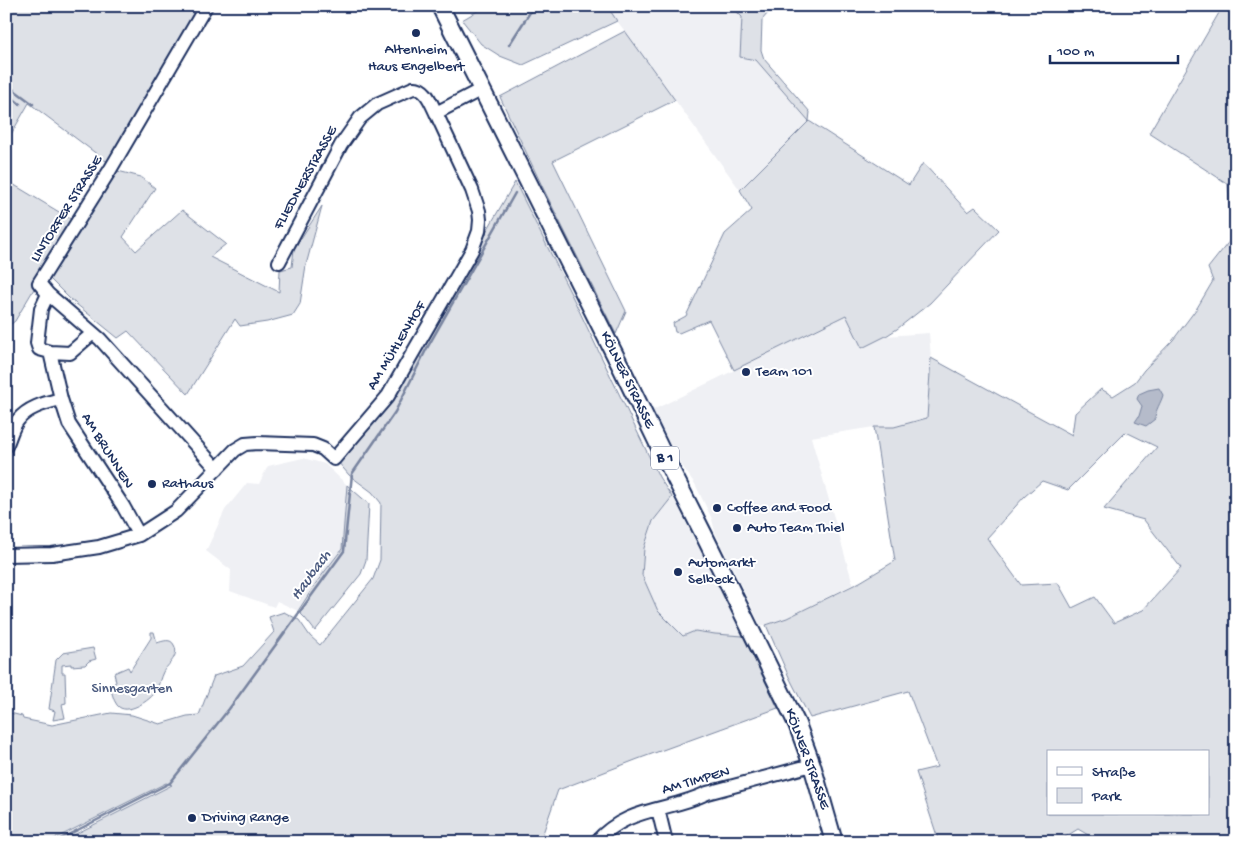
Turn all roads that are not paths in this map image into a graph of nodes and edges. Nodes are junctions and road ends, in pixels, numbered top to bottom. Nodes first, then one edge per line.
1 (206, 6) edge
2 (440, 6) edge
3 (482, 90) junction
4 (436, 113) junction
5 (278, 262) dead end
6 (48, 294) junction
7 (93, 333) junction
8 (50, 352) junction
9 (61, 399) junction
10 (6, 446) edge
11 (217, 469) junction
12 (139, 535) junction
13 (6, 555) edge
14 (812, 765) junction
15 (658, 809) junction
16 (6, 838) edge
17 (8, 842) edge
18 (596, 842) edge
19 (666, 842) edge
20 (834, 842) edge

1 - 6 street, LINTORFER STRASSE
2 - 3 main road, KÖLNER STRASSE / B 1
3 - 4 street
3 - 14 main road, KÖLNER STRASSE / B 1
4 - 5 street, FLIEDNERSTRASSE
4 - 11 street, AM MÜHLENHOF
6 - 7 street
6 - 8 street, AM BRUNNEN
7 - 8 street
7 - 11 street
8 - 9 street, AM BRUNNEN
9 - 10 street
9 - 12 street, AM BRUNNEN
11 - 12 street, AM MÜHLENHOF
12 - 13 street, AM MÜHLENHOF
14 - 15 street, AM TIMPEN
14 - 20 main road, KÖLNER STRASSE / B 1
15 - 18 street, AM TIMPEN
15 - 19 street
16 - 17 street

